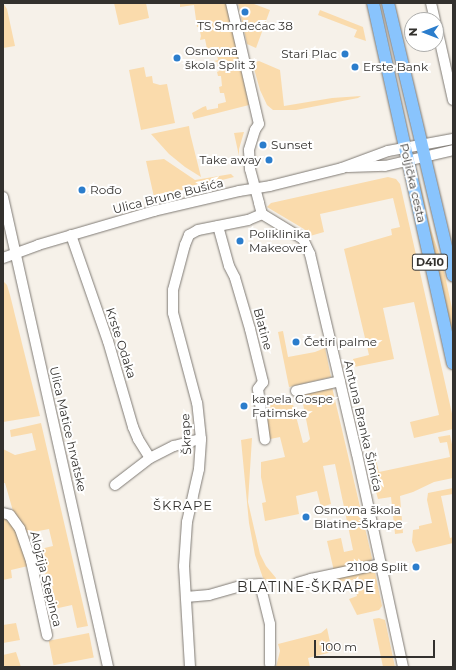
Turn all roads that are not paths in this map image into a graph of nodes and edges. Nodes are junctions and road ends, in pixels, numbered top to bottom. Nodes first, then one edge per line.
1 (231, 3) edge
2 (373, 3) edge
3 (388, 3) edge
4 (442, 52) edge
5 (453, 100) edge
6 (453, 139) edge
7 (422, 144) junction
8 (404, 147) junction
9 (453, 150) edge
10 (426, 157) junction
11 (408, 161) junction
12 (342, 168) junction
13 (255, 189) junction
14 (3, 197) edge
15 (262, 214) junction
16 (218, 226) junction
17 (71, 234) junction
18 (14, 253) junction
19 (3, 258) edge
20 (453, 275) edge
21 (453, 363) edge
22 (339, 378) junction
23 (296, 391) dead end
24 (201, 439) junction
25 (265, 440) dead end
26 (150, 458) junction
27 (115, 485) dead end
28 (3, 513) edge
29 (381, 564) junction
30 (297, 583) dead end
31 (186, 597) junction
32 (47, 635) dead end
33 (270, 664) dead end
34 (108, 667) edge
35 (190, 667) edge
36 (404, 667) edge

1 - 13 street
2 - 8 main road, Poljička cesta / D410
3 - 7 main road, Poljička cesta / D410
4 - 5 street
6 - 7 street, Ulica Brune Bušića
7 - 8 street, Ulica Brune Bušića
7 - 10 main road, Poljička cesta / D410
8 - 11 main road, Poljička cesta / D410
8 - 12 street, Ulica Brune Bušića
9 - 10 street, Ulica Brune Bušića
10 - 11 street, Ulica Brune Bušića
10 - 20 main road, Poljička cesta / D410
11 - 12 street, Ulica Brune Bušića
11 - 21 main road, Poljička cesta / D410
12 - 13 street, Ulica Brune Bušića
13 - 15 street
13 - 17 street, Ulica Brune Bušića
14 - 18 street, Ulica Matice hrvatske
15 - 16 street
15 - 22 street, Antuna Branka Šimića
16 - 24 street, Škrape
16 - 25 street, Blatine
17 - 18 street, Ulica Brune Bušića
17 - 26 street, Krste Odaka
18 - 19 street, Ulica Brune Bušića
18 - 34 street, Ulica Matice hrvatske
22 - 23 street
22 - 29 street, Antuna Branka Šimića
24 - 26 street
24 - 31 street, Škrape
26 - 27 street
28 - 32 street, Alojzija Stepinca
29 - 30 street
29 - 36 street, Antuna Branka Šimića
31 - 33 street
31 - 35 street, Škrape

